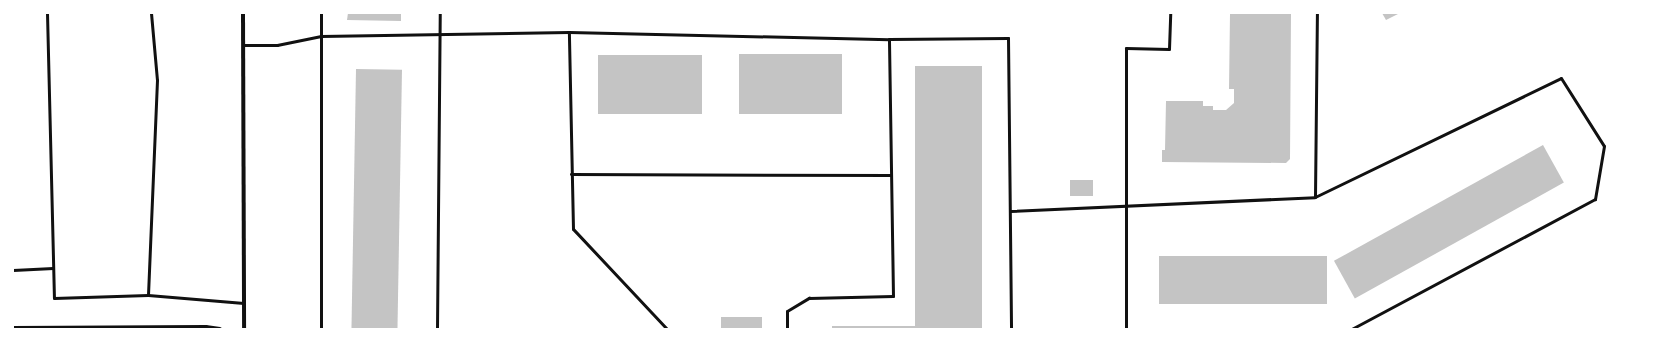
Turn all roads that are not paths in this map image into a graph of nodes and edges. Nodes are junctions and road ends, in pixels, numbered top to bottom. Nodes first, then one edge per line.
1 (47, 13) edge
2 (151, 13) edge
3 (243, 13) edge
4 (321, 13) edge
5 (440, 13) edge
6 (1170, 13) edge
7 (1317, 13) edge
8 (569, 32) junction
9 (440, 33) junction
10 (321, 36) junction
11 (890, 39) junction
12 (244, 45) junction
13 (571, 174) junction
14 (891, 175) junction
15 (1315, 197) junction
16 (1125, 205) junction
17 (1010, 212) junction
18 (53, 268) junction
19 (13, 270) edge
20 (148, 294) junction
21 (244, 303) junction
22 (13, 328) edge
23 (220, 329) edge
24 (244, 329) edge
25 (321, 329) edge
26 (440, 329) edge
27 (667, 329) edge
28 (787, 329) edge
29 (1011, 329) edge
30 (1126, 329) edge
31 (1352, 329) edge

1 - 18 lane
2 - 20 lane
3 - 12 street
4 - 10 lane
5 - 9 lane
6 - 16 lane
7 - 15 lane
8 - 9 lane
8 - 11 lane
8 - 13 lane
9 - 10 lane
9 - 26 lane
10 - 12 lane
10 - 25 lane
11 - 14 lane
11 - 17 lane
12 - 21 street
13 - 14 lane
13 - 27 lane
14 - 28 lane
15 - 16 lane
15 - 31 lane
16 - 17 lane
16 - 30 lane
17 - 29 lane
18 - 19 lane
18 - 20 lane
20 - 21 lane
21 - 24 street
22 - 23 street

